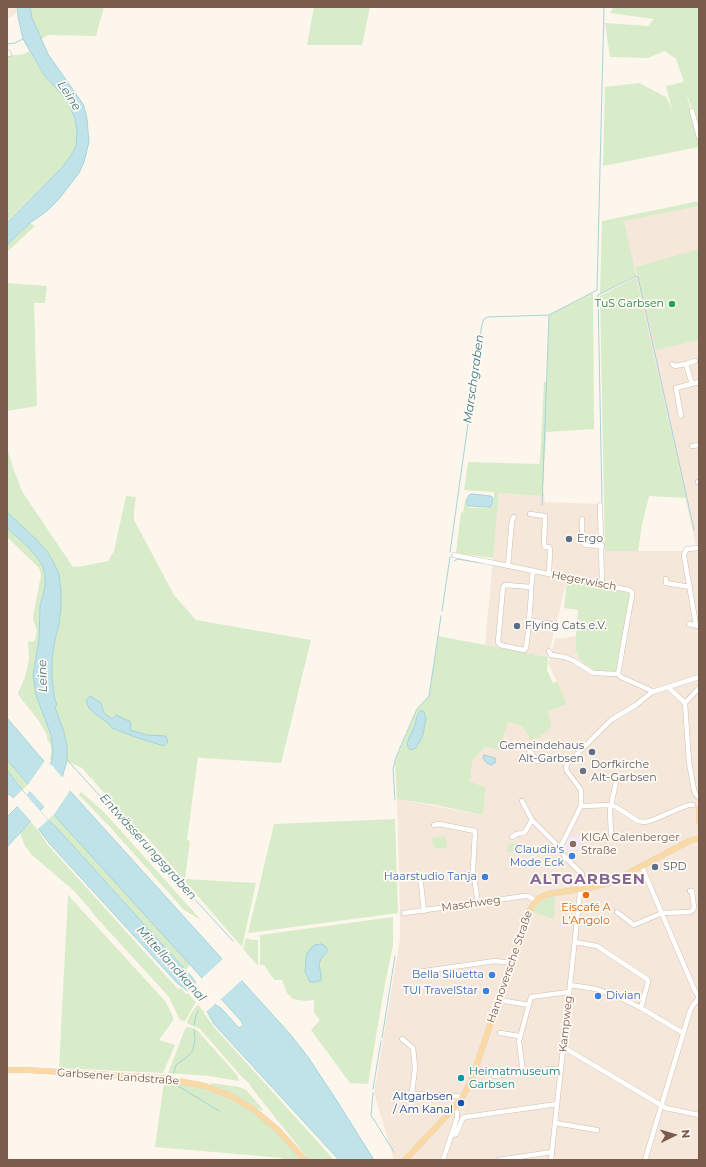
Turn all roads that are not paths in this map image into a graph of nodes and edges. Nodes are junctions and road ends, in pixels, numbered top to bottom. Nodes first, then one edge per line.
1 (692, 111) dead end
2 (697, 122) edge
3 (699, 137) edge
4 (696, 361) dead end
5 (672, 364) dead end
6 (686, 364) junction
7 (699, 382) edge
8 (692, 384) junction
9 (681, 416) dead end
10 (699, 445) edge
11 (692, 446) dead end
12 (600, 505) dead end
13 (530, 514) dead end
14 (514, 517) dead end
15 (582, 518) dead end
16 (602, 546) junction
17 (699, 548) edge
18 (454, 555) dead end
19 (508, 566) junction
20 (533, 571) junction
21 (549, 574) junction
22 (666, 579) dead end
23 (602, 584) junction
24 (531, 587) junction
25 (690, 587) junction
26 (529, 620) junction
27 (688, 624) dead end
28 (556, 625) dead end
29 (698, 625) edge
30 (549, 651) dead end
31 (618, 674) junction
32 (699, 677) edge
33 (668, 687) junction
34 (699, 688) edge
35 (652, 692) junction
36 (685, 703) junction
37 (530, 750) dead end
38 (568, 763) junction
39 (616, 782) dead end
40 (699, 797) edge
41 (522, 801) dead end
42 (611, 805) junction
43 (694, 805) dead end
44 (581, 806) junction
45 (699, 810) edge
46 (532, 820) junction
47 (699, 822) edge
48 (434, 825) dead end
49 (611, 834) dead end
50 (512, 837) dead end
51 (699, 838) edge
52 (560, 848) junction
53 (642, 867) junction
54 (420, 876) dead end
55 (581, 889) junction
56 (690, 891) dead end
57 (536, 901) junction
58 (478, 903) junction
59 (424, 911) junction
60 (617, 912) dead end
61 (662, 913) junction
62 (404, 914) dead end
63 (575, 942) junction
64 (511, 963) junction
65 (418, 972) dead end
66 (570, 985) junction
67 (569, 992) junction
68 (699, 998) edge
69 (505, 1001) dead end
70 (529, 1005) junction
71 (641, 1008) junction
72 (500, 1033) dead end
73 (683, 1034) junction
74 (519, 1036) junction
75 (402, 1040) dead end
76 (563, 1047) junction
77 (561, 1069) junction
78 (7, 1070) edge
79 (523, 1073) junction
80 (494, 1076) dead end
81 (399, 1093) dead end
82 (412, 1094) junction
83 (462, 1098) junction
84 (557, 1104) junction
85 (661, 1105) junction
86 (454, 1107) junction
87 (699, 1115) edge
88 (555, 1123) junction
89 (597, 1130) dead end
90 (451, 1136) junction
91 (552, 1152) junction
92 (305, 1160) edge
93 (405, 1160) edge
94 (443, 1160) edge
95 (499, 1160) edge
96 (551, 1160) edge
97 (645, 1160) edge

1 - 2 street
2 - 3 street
4 - 6 street
5 - 6 street
6 - 8 street
7 - 8 street
8 - 9 street
10 - 11 street
12 - 16 street
13 - 21 street
14 - 19 street
15 - 16 street
16 - 23 street
17 - 25 street
18 - 19 street, Hegerwisch
19 - 20 street, Hegerwisch
20 - 21 street, Hegerwisch
20 - 24 street
21 - 23 street, Hegerwisch
22 - 25 street
23 - 31 street, Hegerwisch
24 - 26 street
24 - 26 street
25 - 29 street
26 - 28 street
27 - 29 street
30 - 31 street
31 - 35 street
32 - 33 street
33 - 35 street
33 - 36 street
34 - 36 street
35 - 38 street
36 - 40 street
37 - 38 street
38 - 44 street
39 - 42 street
41 - 46 street, Kampweg
42 - 43 street
42 - 44 street
42 - 49 street
44 - 52 street
45 - 47 main road
46 - 50 street
46 - 52 street, Kampweg
48 - 58 street
51 - 53 main road, Hannoversche Straße
52 - 55 street, Kampweg
53 - 55 main road, Hannoversche Straße
53 - 61 street
54 - 59 street
55 - 57 main road, Hannoversche Straße
55 - 63 street, Kampweg
56 - 61 street
57 - 58 street, Maschweg
57 - 64 main road, Hannoversche Straße
58 - 59 street, Maschweg
59 - 62 street, Maschweg
60 - 61 street
61 - 68 street
63 - 66 street, Kampweg
63 - 71 street
64 - 65 street
64 - 83 main road, Hannoversche Straße
66 - 67 street, Kampweg
66 - 71 street
67 - 70 street
67 - 76 street, Kampweg
68 - 73 street
69 - 70 street
70 - 74 street
71 - 73 street
72 - 74 street
73 - 85 street
74 - 79 street
75 - 82 street
76 - 77 street, Kampweg
76 - 85 street
77 - 79 street
77 - 84 street, Kampweg
78 - 92 main road, Garbsener Landstraße
79 - 80 street
81 - 82 street
82 - 83 street
83 - 86 main road, Hannoversche Straße
84 - 88 street, Kampweg
84 - 90 street
85 - 87 street
85 - 97 street
86 - 90 street
86 - 93 main road, Hannoversche Straße
88 - 89 street
88 - 91 street, Kampweg
90 - 94 street
91 - 95 street
91 - 96 street, Kampweg

